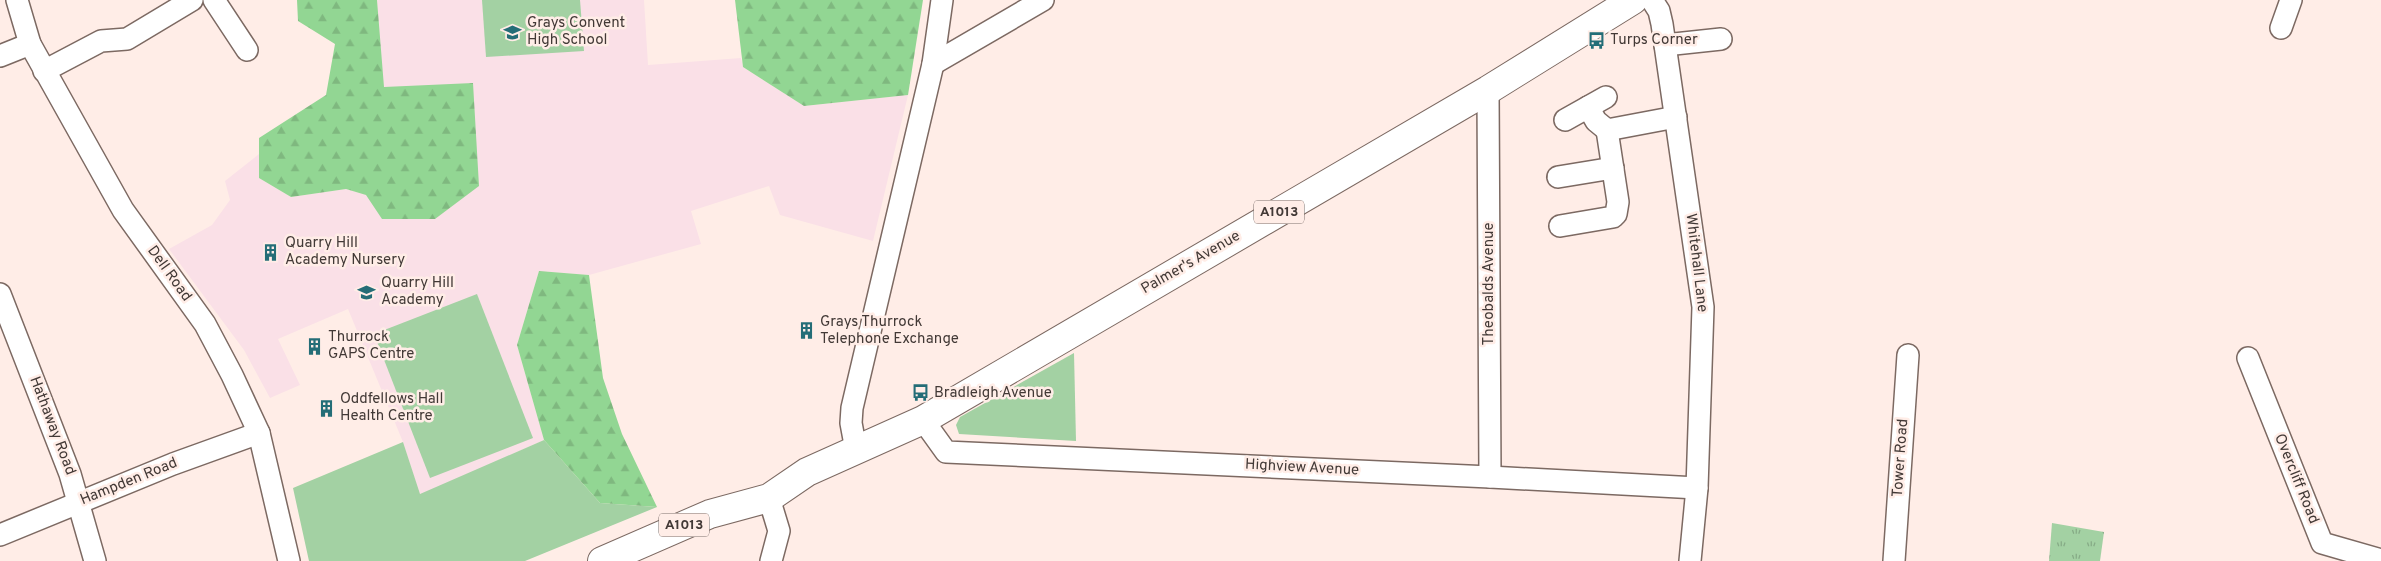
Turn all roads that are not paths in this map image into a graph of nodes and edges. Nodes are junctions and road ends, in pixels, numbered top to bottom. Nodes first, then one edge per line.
1 (17, 0) edge
2 (192, 0) edge
3 (214, 0) edge
4 (942, 0) edge
5 (1043, 0) edge
6 (1633, 0) edge
7 (1652, 0) edge
8 (2291, 0) edge
9 (2281, 28) dead end
10 (1722, 39) dead end
11 (30, 44) junction
12 (1665, 45) junction
13 (247, 50) dead end
14 (0, 56) edge
15 (933, 64) junction
16 (44, 71) junction
17 (1488, 90) junction
18 (1676, 117) junction
19 (1565, 120) dead end
20 (1608, 130) junction
21 (1613, 168) junction
22 (1558, 177) dead end
23 (1560, 226) dead end
24 (0, 294) edge
25 (1908, 355) dead end
26 (2248, 358) dead end
27 (922, 420) junction
28 (259, 433) junction
29 (856, 450) junction
30 (1490, 477) junction
31 (1697, 488) junction
32 (769, 498) junction
33 (79, 501) junction
34 (0, 535) edge
35 (2381, 560) edge
36 (95, 561) edge
37 (289, 561) edge
38 (602, 561) edge
39 (772, 561) edge
40 (1690, 561) edge
41 (1894, 561) edge

1 - 11 street, Dell Road
2 - 16 street
3 - 13 street
4 - 15 street
5 - 15 street
6 - 17 main road, Palmer's Avenue / A1013
7 - 12 street, Whitehall Lane
8 - 9 street
10 - 12 street
11 - 14 street
11 - 16 street, Dell Road
12 - 18 street, Whitehall Lane
15 - 29 street
16 - 28 street, Dell Road
17 - 27 main road, Palmer's Avenue / A1013
17 - 30 street, Theobalds Avenue
18 - 20 street
18 - 31 street, Whitehall Lane
19 - 20 street
20 - 21 street
21 - 22 street
21 - 23 street
24 - 33 street, Hathaway Road
25 - 41 street, Tower Road
26 - 35 street, Overcliff Road
27 - 29 main road, Palmer's Avenue / A1013
27 - 30 street, Highview Avenue
28 - 33 street, Hampden Road
28 - 37 street, Dell Road
29 - 32 main road, Palmer's Avenue / A1013
30 - 31 street, Highview Avenue
31 - 40 street, Whitehall Lane
32 - 38 main road, A1013
32 - 39 street
33 - 34 street, Hampden Road
33 - 36 street, Hathaway Road

